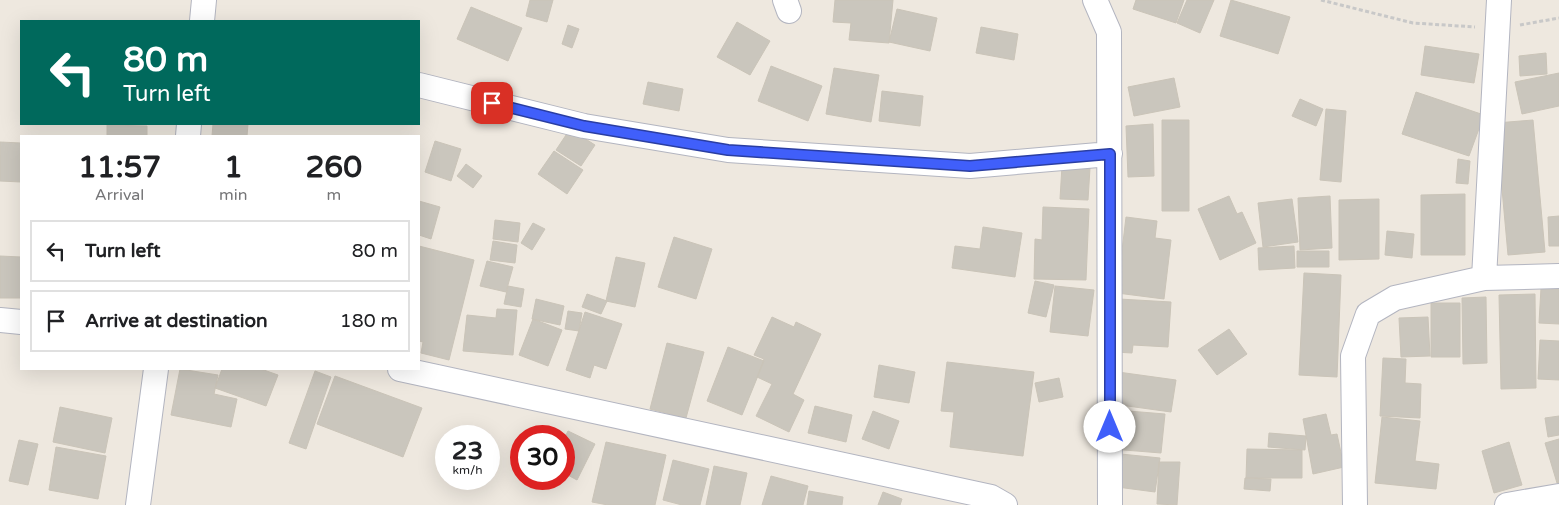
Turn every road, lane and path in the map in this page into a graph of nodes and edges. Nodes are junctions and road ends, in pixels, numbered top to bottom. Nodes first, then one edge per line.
1 (204, 0) edge
2 (1095, 0) edge
3 (1321, 0) edge
4 (1499, 0) edge
5 (1559, 18) edge
6 (202, 20) edge
7 (1497, 29) junction
8 (420, 85) edge
9 (1110, 154) junction
10 (1559, 276) edge
11 (1484, 278) junction
12 (0, 320) edge
13 (20, 322) edge
14 (156, 370) edge
15 (405, 370) edge
16 (1559, 496) edge
17 (138, 505) edge
18 (1005, 505) edge
19 (1110, 505) edge
20 (1355, 505) edge
21 (1507, 505) edge

1 - 6 street
2 - 9 street
3 - 7 path
4 - 7 street
5 - 7 path
7 - 11 street
8 - 9 street
9 - 19 street
10 - 11 street
11 - 20 street
12 - 13 street
14 - 17 street
15 - 18 street
16 - 21 street

